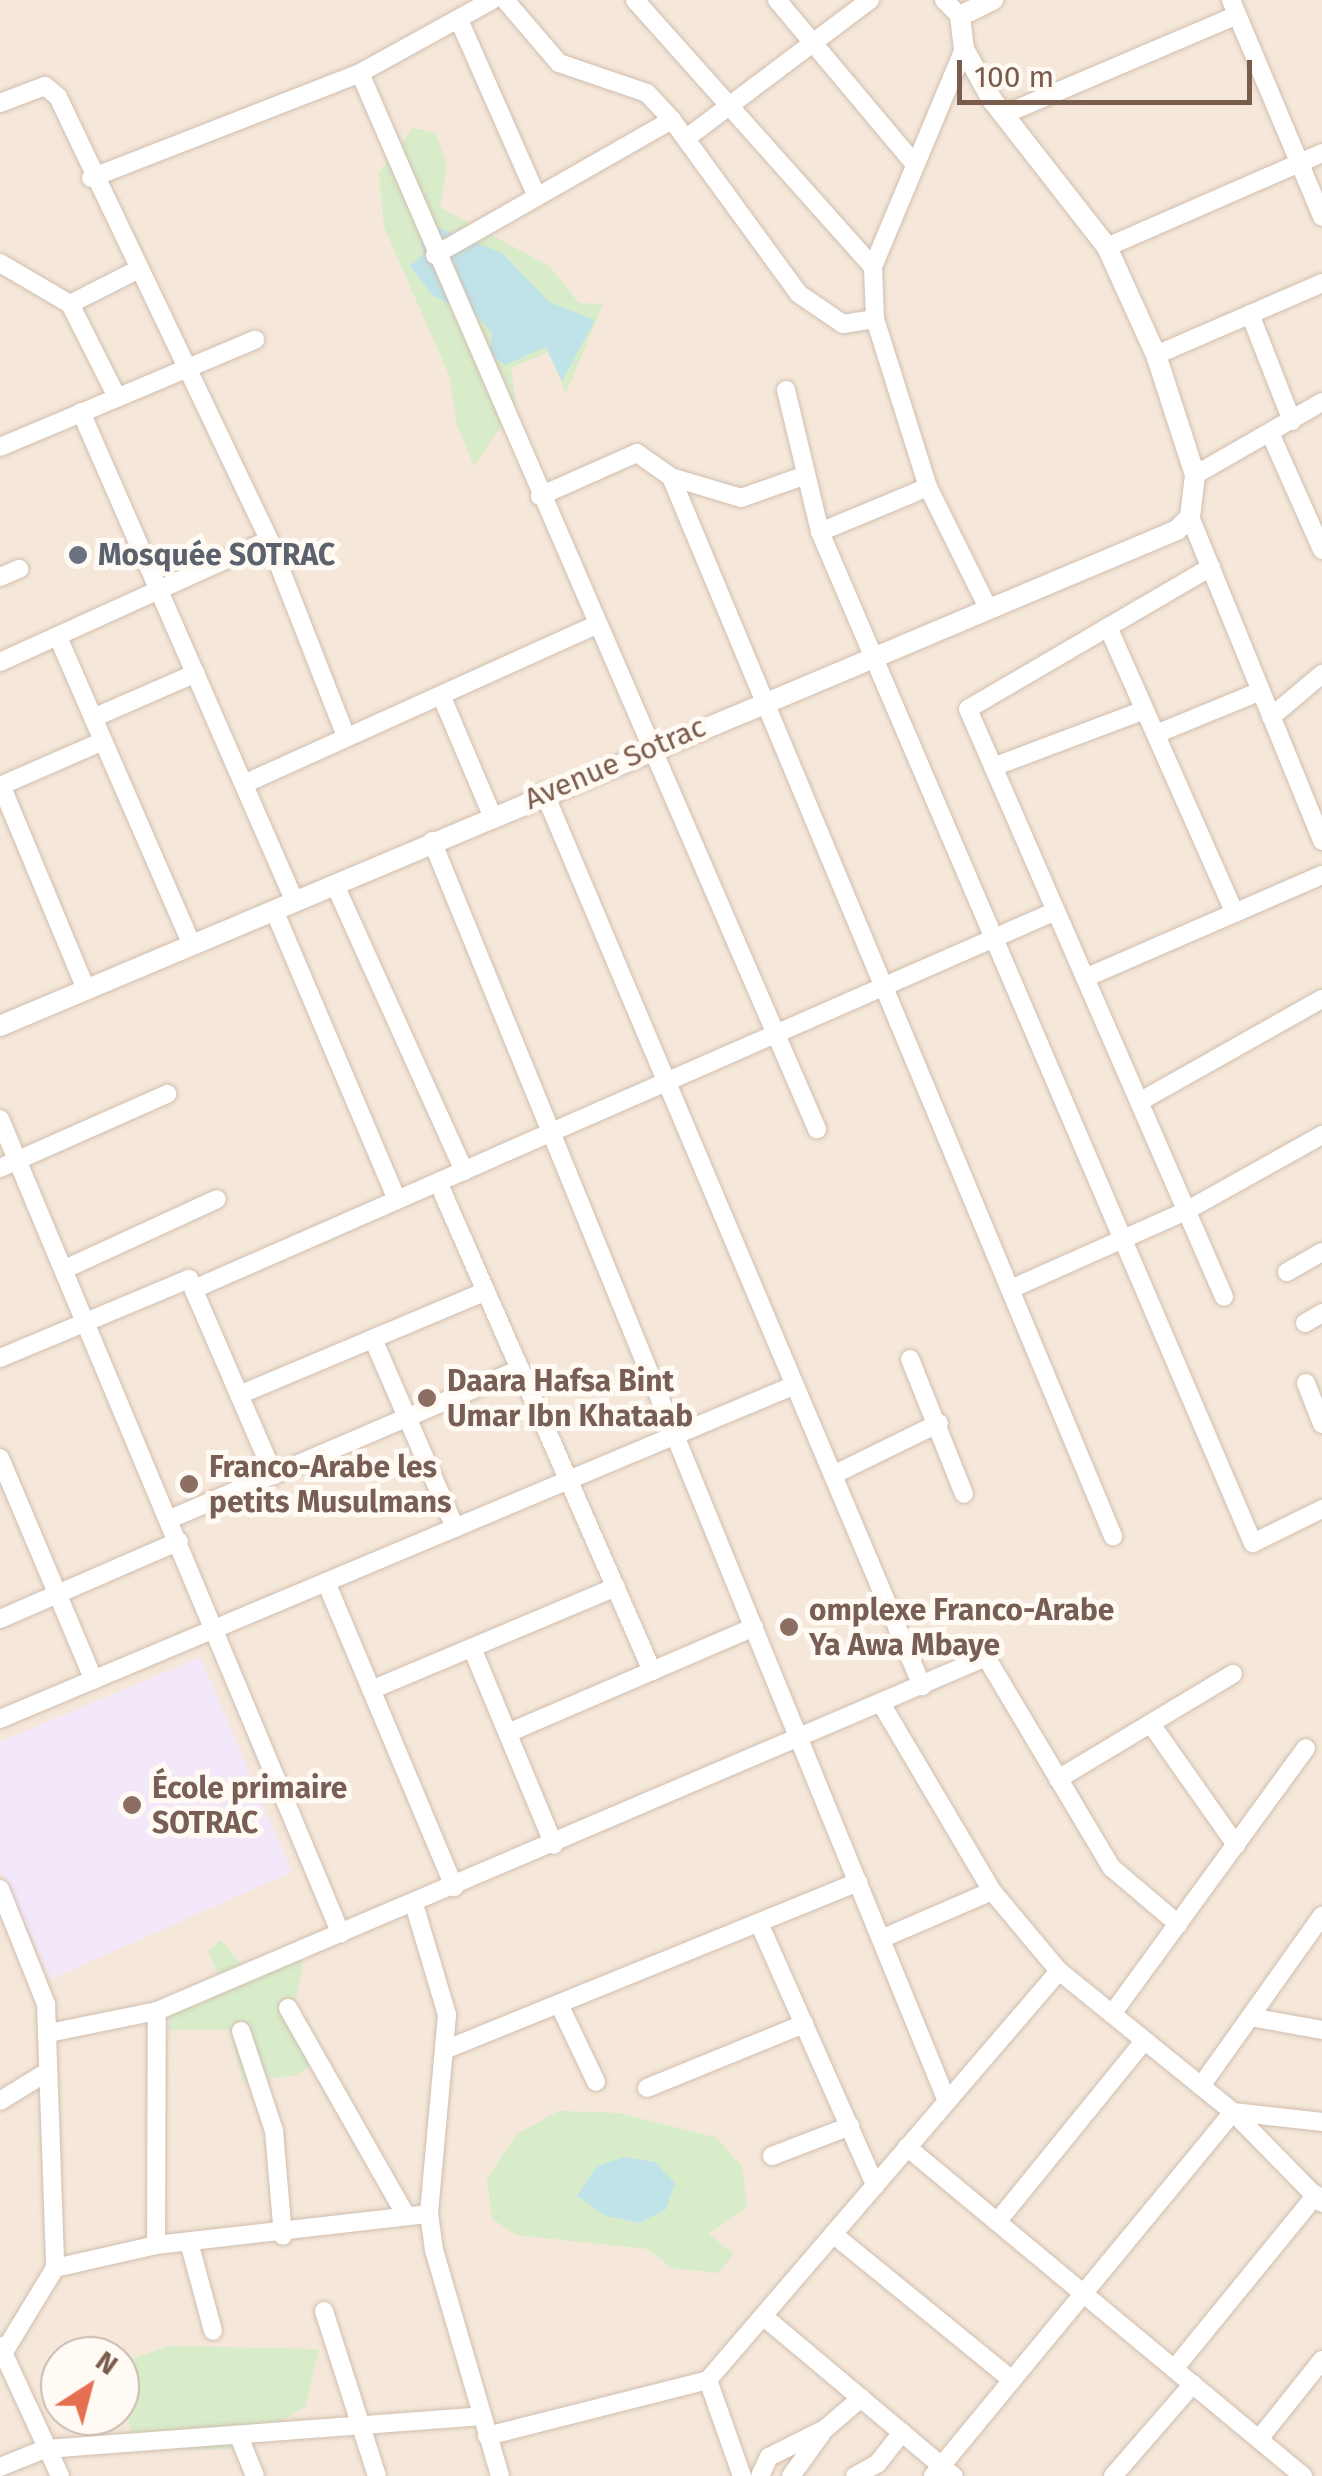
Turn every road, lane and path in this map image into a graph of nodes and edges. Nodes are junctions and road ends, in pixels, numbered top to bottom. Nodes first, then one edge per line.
1 (492, 0) edge
2 (505, 0) edge
3 (635, 0) edge
4 (777, 0) edge
5 (870, 0) edge
6 (944, 0) edge
7 (993, 0) edge
8 (1234, 8) edge
9 (960, 16) junction
10 (459, 20) junction
11 (811, 39) junction
12 (964, 49) junction
13 (360, 73) junction
14 (0, 103) edge
15 (729, 106) junction
16 (1003, 115) junction
17 (672, 120) junction
18 (688, 137) junction
19 (1322, 153) edge
20 (913, 162) junction
21 (1299, 163) junction
22 (91, 178) junction
23 (538, 197) junction
24 (1322, 217) edge
25 (1107, 248) junction
26 (435, 254) junction
27 (0, 264) edge
28 (873, 267) junction
29 (135, 270) junction
30 (1322, 283) edge
31 (70, 304) junction
32 (1250, 314) junction
33 (874, 319) junction
34 (255, 340) dead end
35 (1156, 355) junction
36 (184, 368) junction
37 (786, 390) dead end
38 (116, 397) junction
39 (1322, 402) edge
40 (81, 412) junction
41 (1292, 422) junction
42 (1270, 433) junction
43 (0, 447) edge
44 (806, 476) junction
45 (1194, 476) junction
46 (671, 478) junction
47 (928, 487) junction
48 (540, 496) junction
49 (1190, 517) junction
50 (820, 532) junction
51 (268, 540) junction
52 (1322, 550) edge
53 (1210, 567) junction
54 (19, 569) dead end
55 (0, 577) edge
56 (161, 593) junction
57 (988, 608) junction
58 (596, 625) junction
59 (1108, 627) junction
60 (58, 637) junction
61 (872, 654) junction
62 (0, 662) edge
63 (196, 673) junction
64 (1322, 674) edge
65 (1261, 692) junction
66 (441, 696) junction
67 (759, 702) junction
68 (1145, 710) junction
69 (1272, 717) junction
70 (92, 718) junction
71 (1156, 734) junction
72 (346, 736) junction
73 (102, 741) junction
74 (650, 748) junction
75 (993, 766) junction
76 (246, 784) junction
77 (1, 786) edge
78 (544, 792) junction
79 (492, 815) junction
80 (432, 841) junction
81 (1322, 841) edge
82 (1322, 875) edge
83 (335, 885) junction
84 (296, 902) junction
85 (274, 910) junction
86 (1056, 911) junction
87 (1236, 913) junction
88 (992, 939) junction
89 (191, 942) junction
90 (1085, 978) junction
91 (882, 987) junction
92 (86, 989) junction
93 (1322, 999) edge
94 (0, 1026) edge
95 (774, 1035) junction
96 (666, 1082) junction
97 (167, 1094) dead end
98 (1139, 1102) junction
99 (0, 1119) edge
100 (817, 1128) dead end
101 (552, 1132) junction
102 (1322, 1135) edge
103 (9, 1164) edge
104 (464, 1171) junction
105 (438, 1182) junction
106 (217, 1199) dead end
107 (397, 1200) junction
108 (1186, 1211) junction
109 (1118, 1242) junction
110 (1322, 1252) edge
111 (65, 1269) junction
112 (1287, 1272) dead end
113 (1013, 1288) junction
114 (194, 1289) junction
115 (486, 1291) junction
116 (1224, 1297) dead end
117 (1322, 1313) edge
118 (87, 1322) junction
119 (1304, 1323) dead end
120 (373, 1339) junction
121 (0, 1358) edge
122 (910, 1359) dead end
123 (520, 1369) junction
124 (1306, 1382) dead end
125 (795, 1385) junction
126 (240, 1395) junction
127 (407, 1418) junction
128 (939, 1423) junction
129 (1322, 1424) edge
130 (675, 1436) junction
131 (0, 1458) edge
132 (274, 1475) junction
133 (833, 1476) junction
134 (569, 1480) junction
135 (5, 1484) edge
136 (964, 1494) dead end
137 (1322, 1508) edge
138 (170, 1519) junction
139 (455, 1528) junction
140 (1113, 1536) dead end
141 (180, 1541) junction
142 (326, 1582) junction
143 (616, 1588) junction
144 (58, 1594) junction
145 (0, 1618) edge
146 (754, 1627) junction
147 (216, 1628) junction
148 (472, 1648) junction
149 (652, 1671) junction
150 (1233, 1674) dead end
151 (94, 1680) junction
152 (922, 1686) junction
153 (372, 1690) junction
154 (882, 1704) junction
155 (0, 1719) edge
156 (1151, 1724) junction
157 (508, 1733) junction
158 (801, 1742) junction
159 (1306, 1748) dead end
160 (1058, 1779) junction
161 (554, 1845) junction
162 (1236, 1845) junction
163 (858, 1882) junction
164 (454, 1887) junction
165 (0, 1889) edge
166 (992, 1891) junction
167 (414, 1904) junction
168 (1322, 1916) edge
169 (758, 1923) junction
170 (1178, 1924) junction
171 (342, 1934) junction
172 (881, 1939) junction
173 (1058, 1971) junction
174 (559, 2004) junction
175 (288, 2008) dead end
176 (158, 2011) junction
177 (1112, 2014) junction
178 (1250, 2017) junction
179 (804, 2024) junction
180 (1322, 2030) edge
181 (241, 2031) dead end
182 (49, 2034) junction
183 (1144, 2040) junction
184 (447, 2049) junction
185 (47, 2072) junction
186 (596, 2082) dead end
187 (1200, 2086) junction
188 (647, 2088) dead end
189 (0, 2101) edge
190 (947, 2101) junction
191 (1233, 2112) junction
192 (1322, 2122) edge
193 (850, 2126) junction
194 (907, 2148) junction
195 (772, 2156) dead end
196 (876, 2184) junction
197 (1319, 2199) edge
198 (429, 2214) junction
199 (406, 2216) junction
200 (997, 2222) junction
201 (834, 2234) junction
202 (283, 2236) junction
203 (189, 2242) junction
204 (156, 2245) junction
205 (55, 2268) junction
206 (1084, 2294) junction
207 (324, 2311) dead end
208 (764, 2316) junction
209 (213, 2331) dead end
210 (2, 2349) edge
211 (1322, 2360) edge
212 (1174, 2369) junction
213 (708, 2380) junction
214 (1012, 2380) junction
215 (1193, 2384) junction
216 (861, 2398) junction
217 (480, 2416) junction
218 (362, 2428) junction
219 (825, 2429) junction
220 (902, 2432) junction
221 (487, 2436) junction
222 (240, 2439) junction
223 (1258, 2439) junction
224 (45, 2450) junction
225 (0, 2467) edge
226 (943, 2472) edge
227 (1120, 2474) edge
228 (60, 2476) edge
229 (255, 2476) edge
230 (378, 2476) edge
231 (500, 2476) edge
232 (742, 2476) edge
233 (760, 2476) edge
234 (791, 2476) edge
235 (855, 2476) edge
236 (1304, 2476) edge

1 - 10 street
2 - 17 street
3 - 15 street
4 - 11 street
5 - 11 street
6 - 9 street
7 - 9 street
8 - 16 street
8 - 21 street
9 - 12 street
10 - 13 street
10 - 23 street
11 - 15 street
11 - 20 street
12 - 16 street
12 - 20 street
13 - 22 street
13 - 26 street
14 - 22 street
15 - 18 street
15 - 28 street
16 - 25 street
17 - 18 street
17 - 23 street
18 - 33 street
19 - 21 street
20 - 28 street
21 - 24 street
21 - 25 street
22 - 29 street
23 - 26 street
25 - 35 street
26 - 48 street
27 - 31 street
28 - 33 street
29 - 31 street
29 - 36 street
30 - 32 street
31 - 38 street
32 - 35 street
32 - 41 street
33 - 47 street
34 - 36 street
35 - 45 street
36 - 38 street
36 - 51 street
37 - 44 street
38 - 40 street
39 - 41 street
40 - 43 street
40 - 56 street
41 - 42 street
42 - 45 street
42 - 52 street
44 - 46 street
44 - 50 street
45 - 49 street
46 - 48 street
46 - 67 street
47 - 50 street
47 - 57 street
48 - 58 street
49 - 53 street
49 - 57 street, Avenue Sotrac
50 - 61 street
51 - 56 street
51 - 72 street
53 - 59 street
53 - 65 street
54 - 55 street
56 - 60 street
56 - 63 street
57 - 61 street, Avenue Sotrac
58 - 66 street
58 - 74 street
59 - 68 street
59 - 75 street
60 - 62 street
60 - 70 street
61 - 67 street, Avenue Sotrac
61 - 88 street
63 - 70 street
63 - 76 street
64 - 69 street
65 - 69 street
65 - 71 street
66 - 72 street
66 - 79 street
67 - 74 street, Avenue Sotrac
67 - 91 street
68 - 71 street
68 - 75 street
69 - 81 street
70 - 73 street
71 - 87 street
72 - 76 street
73 - 77 street
73 - 89 street
74 - 78 street, Avenue Sotrac
74 - 95 street
75 - 86 street
76 - 84 street
77 - 92 street
78 - 79 street, Avenue Sotrac
78 - 96 street
79 - 80 street, Avenue Sotrac
80 - 83 street, Avenue Sotrac
80 - 101 street
82 - 87 street
83 - 84 street, Avenue Sotrac
83 - 104 street
84 - 85 street, Avenue Sotrac
85 - 89 street, Avenue Sotrac
85 - 107 street
86 - 88 street
86 - 90 street
87 - 90 street
88 - 91 street
88 - 109 street
89 - 92 street, Avenue Sotrac
90 - 98 street
91 - 95 street
91 - 113 street
92 - 94 street, Avenue Sotrac
93 - 98 street
95 - 96 street
95 - 100 street
96 - 101 street
96 - 125 street
97 - 103 street
98 - 108 street
99 - 103 street
101 - 104 street
101 - 130 street
102 - 108 street
103 - 111 street
104 - 105 street
105 - 107 street
105 - 115 street
106 - 111 street
107 - 114 street
108 - 109 street
108 - 116 street
109 - 113 street
109 - 137 street
110 - 112 street
111 - 118 street
113 - 140 street
114 - 118 street
114 - 126 street
115 - 120 street
115 - 123 street
117 - 119 street
118 - 121 street
118 - 138 street
120 - 126 street
120 - 127 street
122 - 128 street
123 - 127 street
123 - 134 street
124 - 129 street
125 - 130 street
125 - 133 street
126 - 132 street
127 - 132 street
127 - 139 street
128 - 133 street
128 - 136 street
130 - 134 street
130 - 146 street
131 - 135 street
132 - 138 street
133 - 152 street
134 - 139 street
134 - 143 street
135 - 144 street
138 - 141 street
139 - 142 street
141 - 144 street
141 - 147 street
142 - 147 street
142 - 153 street
143 - 148 street
143 - 149 street
144 - 145 street
144 - 151 street
146 - 149 street
146 - 158 street
147 - 151 street
147 - 171 street
148 - 153 street
148 - 157 street
149 - 157 street
150 - 156 street
151 - 155 street
152 - 154 street
152 - 160 street
153 - 164 street
154 - 158 street
154 - 166 street
156 - 160 street
156 - 162 street
157 - 161 street
158 - 161 street
158 - 163 street
159 - 162 street
160 - 170 street
161 - 164 street
162 - 170 street
163 - 169 street
163 - 172 street
164 - 167 street
165 - 182 street
166 - 172 street
166 - 173 street
167 - 171 street
167 - 184 street
168 - 178 street
169 - 174 street
169 - 179 street
170 - 177 street
171 - 176 street
172 - 190 street
173 - 177 street
173 - 190 street
174 - 184 street
174 - 186 street
175 - 199 street
176 - 182 street
176 - 204 street
177 - 183 street
178 - 180 street
178 - 187 street
179 - 188 street
179 - 193 street
181 - 202 street
182 - 185 street
183 - 187 street
183 - 200 street
184 - 198 street
185 - 189 street
185 - 205 street
187 - 191 street
190 - 194 street
191 - 192 street
191 - 197 street
191 - 206 street
193 - 195 street
193 - 196 street
194 - 196 street
194 - 200 street
196 - 201 street
197 - 212 street
198 - 199 street
198 - 217 street
199 - 202 street
200 - 206 street
201 - 208 street
201 - 214 street
202 - 203 street
203 - 204 street
203 - 209 street
204 - 205 street
205 - 210 street
206 - 212 street
206 - 214 street
207 - 218 street
208 - 213 street
208 - 216 street
210 - 224 street
211 - 223 street
212 - 215 street
213 - 221 street
213 - 232 street
214 - 226 street
215 - 223 street
215 - 227 street
216 - 219 street
216 - 220 street
217 - 218 street
217 - 221 street
218 - 222 street
218 - 230 street
219 - 233 street
219 - 234 street
220 - 226 street
220 - 235 street
221 - 231 street
222 - 224 street
222 - 229 street
223 - 236 street
224 - 225 street
224 - 228 street

